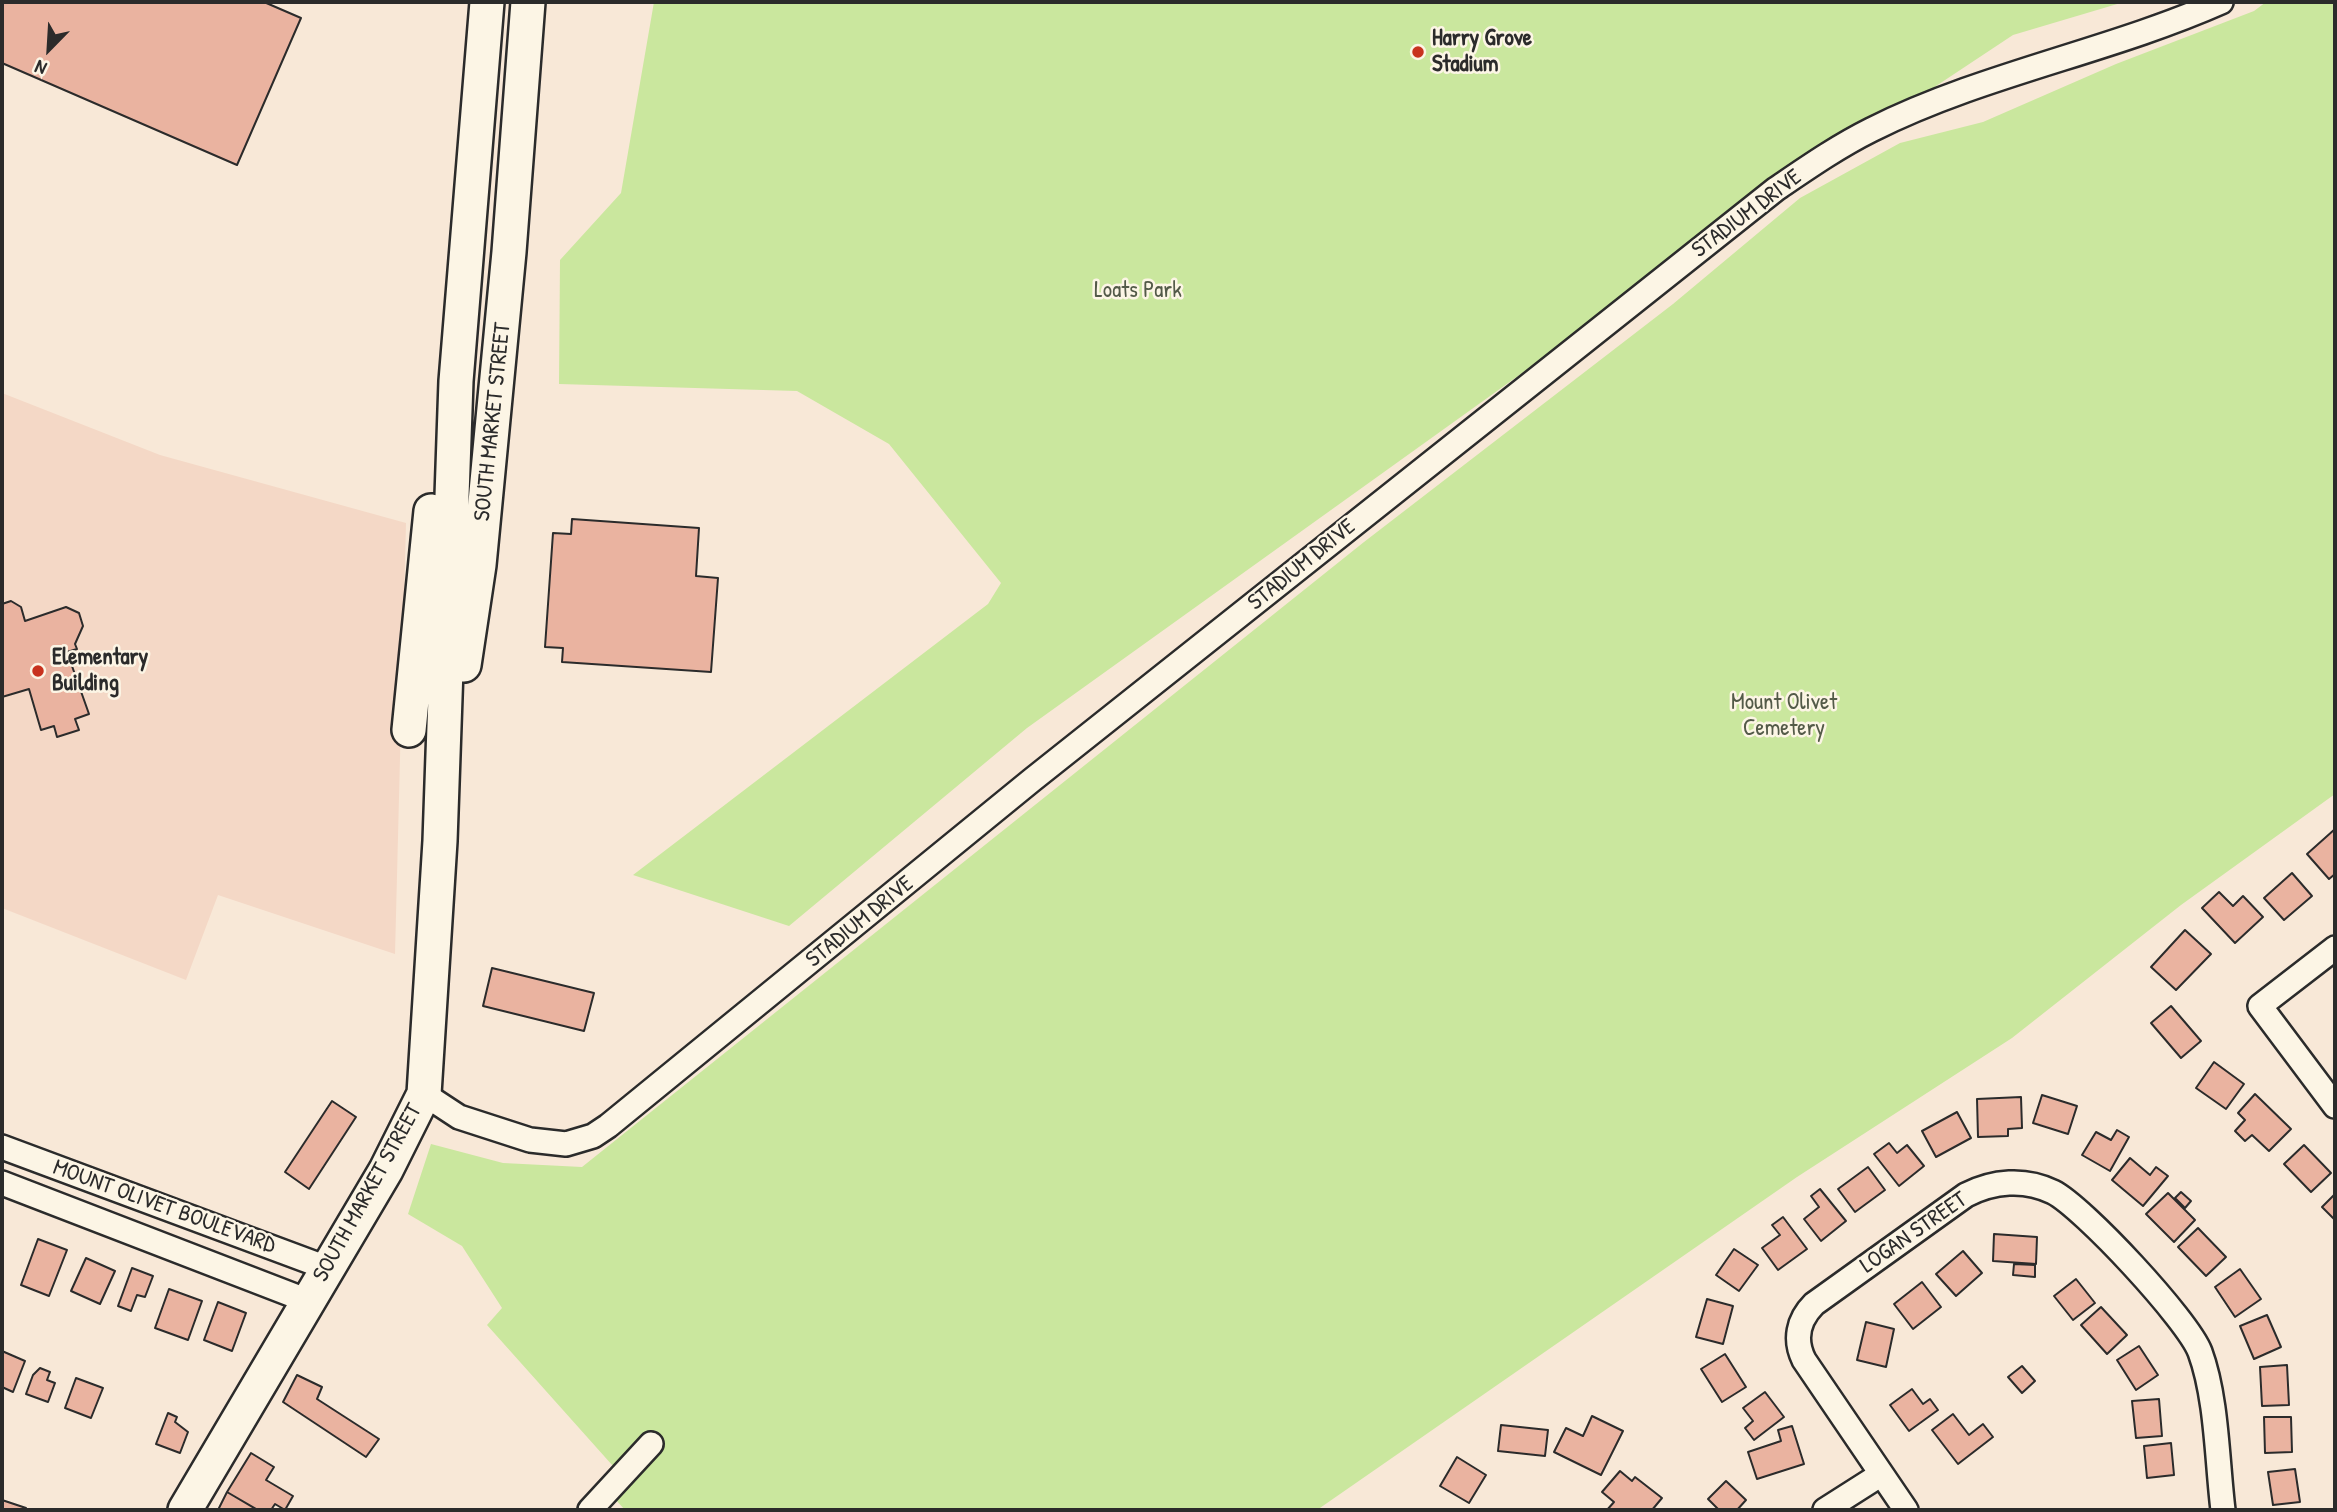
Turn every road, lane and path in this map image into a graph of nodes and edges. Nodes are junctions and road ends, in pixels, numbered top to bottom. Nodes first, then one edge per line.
1 (487, 2) edge
2 (528, 2) edge
3 (2221, 2) edge
4 (456, 381) junction
5 (409, 730) dead end
6 (440, 841) junction
7 (2335, 948) edge
8 (424, 1094) junction
9 (2335, 1106) edge
10 (2, 1147) edge
11 (2, 1184) edge
12 (327, 1268) junction
13 (308, 1301) junction
14 (651, 1444) dead end
15 (1880, 1475) junction
16 (185, 1510) edge
17 (590, 1510) edge
18 (1825, 1510) edge
19 (1906, 1510) edge
20 (2223, 1510) edge

1 - 4 main road, SOUTH MARKET STREET
2 - 6 main road, SOUTH MARKET STREET
3 - 8 street, STADIUM DRIVE
4 - 5 main road
4 - 6 main road, SOUTH MARKET STREET
6 - 8 main road, SOUTH MARKET STREET
7 - 9 street
8 - 12 main road, SOUTH MARKET STREET
10 - 12 street, MOUNT OLIVET BOULEVARD
11 - 13 street, MOUNT OLIVET BOULEVARD
12 - 13 main road, SOUTH MARKET STREET
13 - 16 main road, SOUTH MARKET STREET
14 - 17 street
15 - 18 street
15 - 19 street, LOGAN STREET
15 - 20 street, LOGAN STREET

